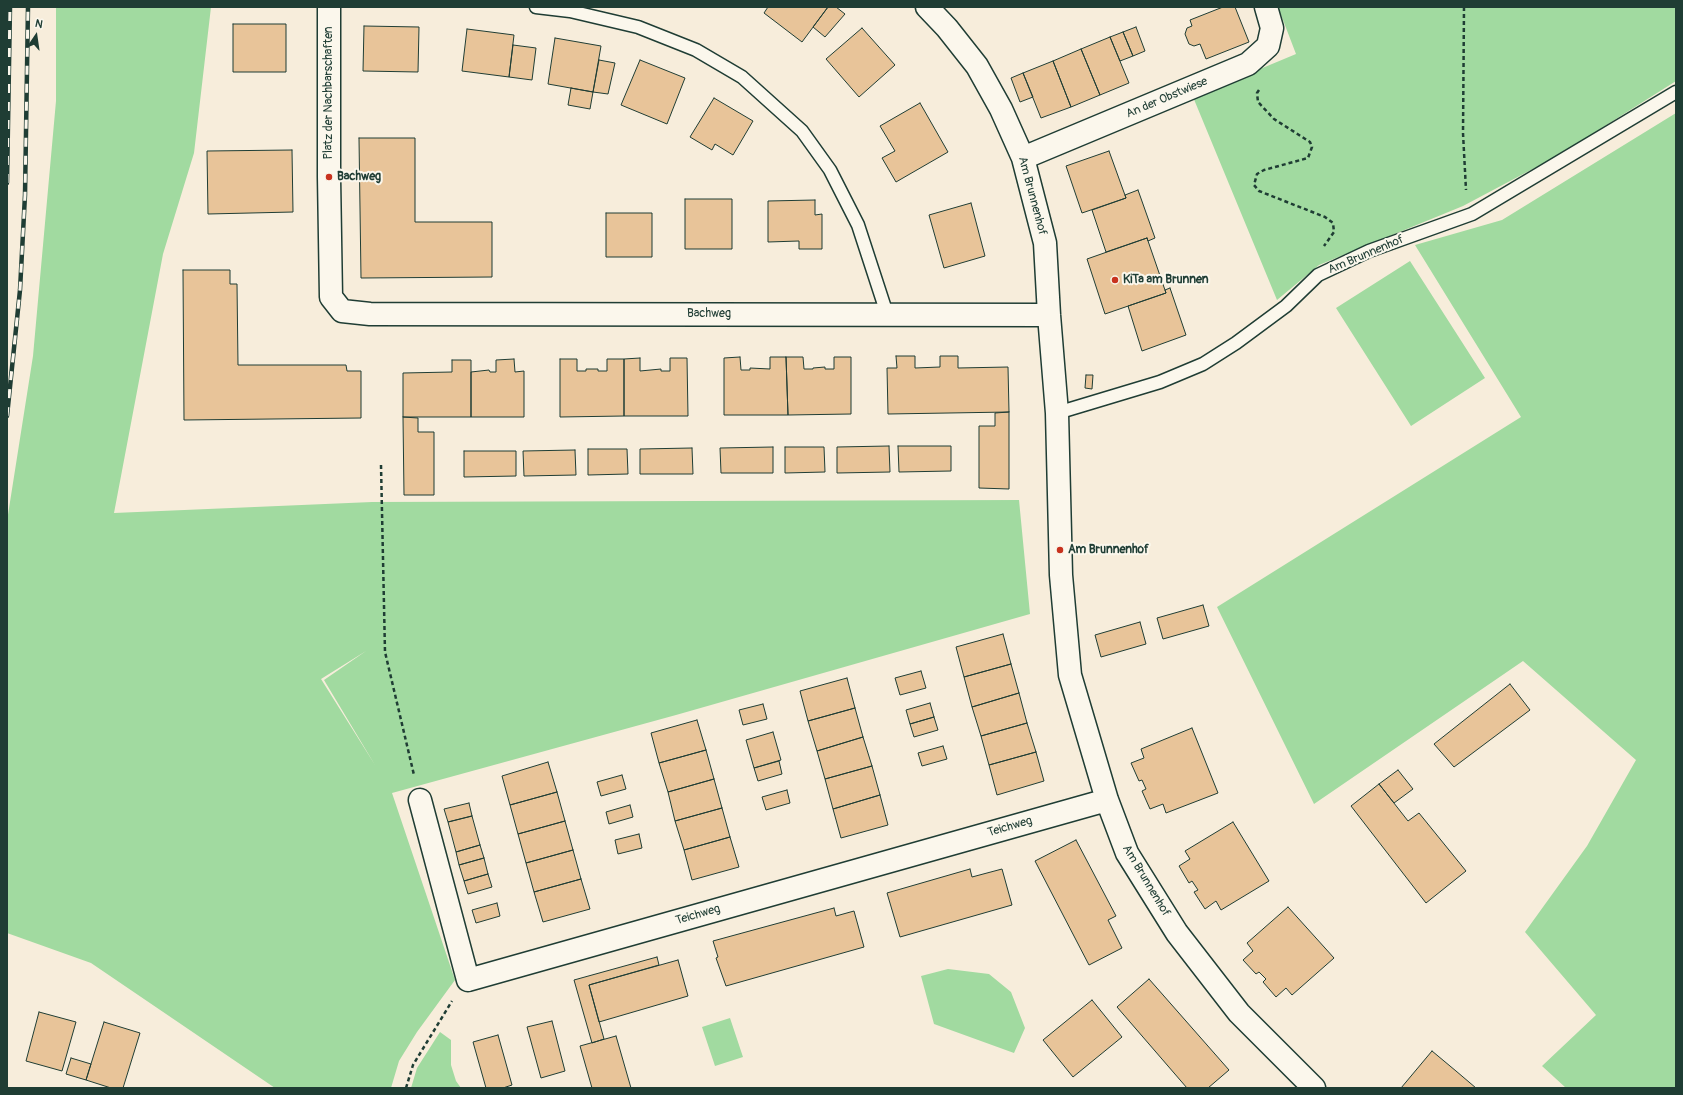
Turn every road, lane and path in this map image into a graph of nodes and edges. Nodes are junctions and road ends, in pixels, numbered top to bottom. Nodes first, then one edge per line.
1 (329, 7) edge
2 (536, 7) edge
3 (927, 7) edge
4 (1266, 7) edge
5 (1464, 7) edge
6 (1264, 85) dead end
7 (1676, 92) edge
8 (1023, 158) junction
9 (1460, 218) junction
10 (1318, 275) junction
11 (370, 314) joint
12 (887, 314) junction
13 (1049, 315) junction
14 (1058, 413) junction
15 (381, 465) dead end
16 (420, 800) joint
17 (1107, 800) junction
18 (468, 980) junction
19 (406, 1088) edge
20 (1314, 1088) edge

1 - 11 street, Platz der Nachbarschaften
2 - 12 lane
3 - 8 street, Am Brunnenhof
4 - 8 street, An der Obstwiese
5 - 9 path
6 - 10 path
7 - 9 lane, Am Brunnenhof
8 - 13 street, Am Brunnenhof
9 - 10 lane, Am Brunnenhof
10 - 14 lane, Am Brunnenhof
11 - 12 street, Bachweg
12 - 13 street, Bachweg
13 - 14 street, Am Brunnenhof
14 - 17 street, Am Brunnenhof
15 - 16 path
16 - 18 street
17 - 18 street, Teichweg
17 - 20 street, Am Brunnenhof
18 - 19 path

